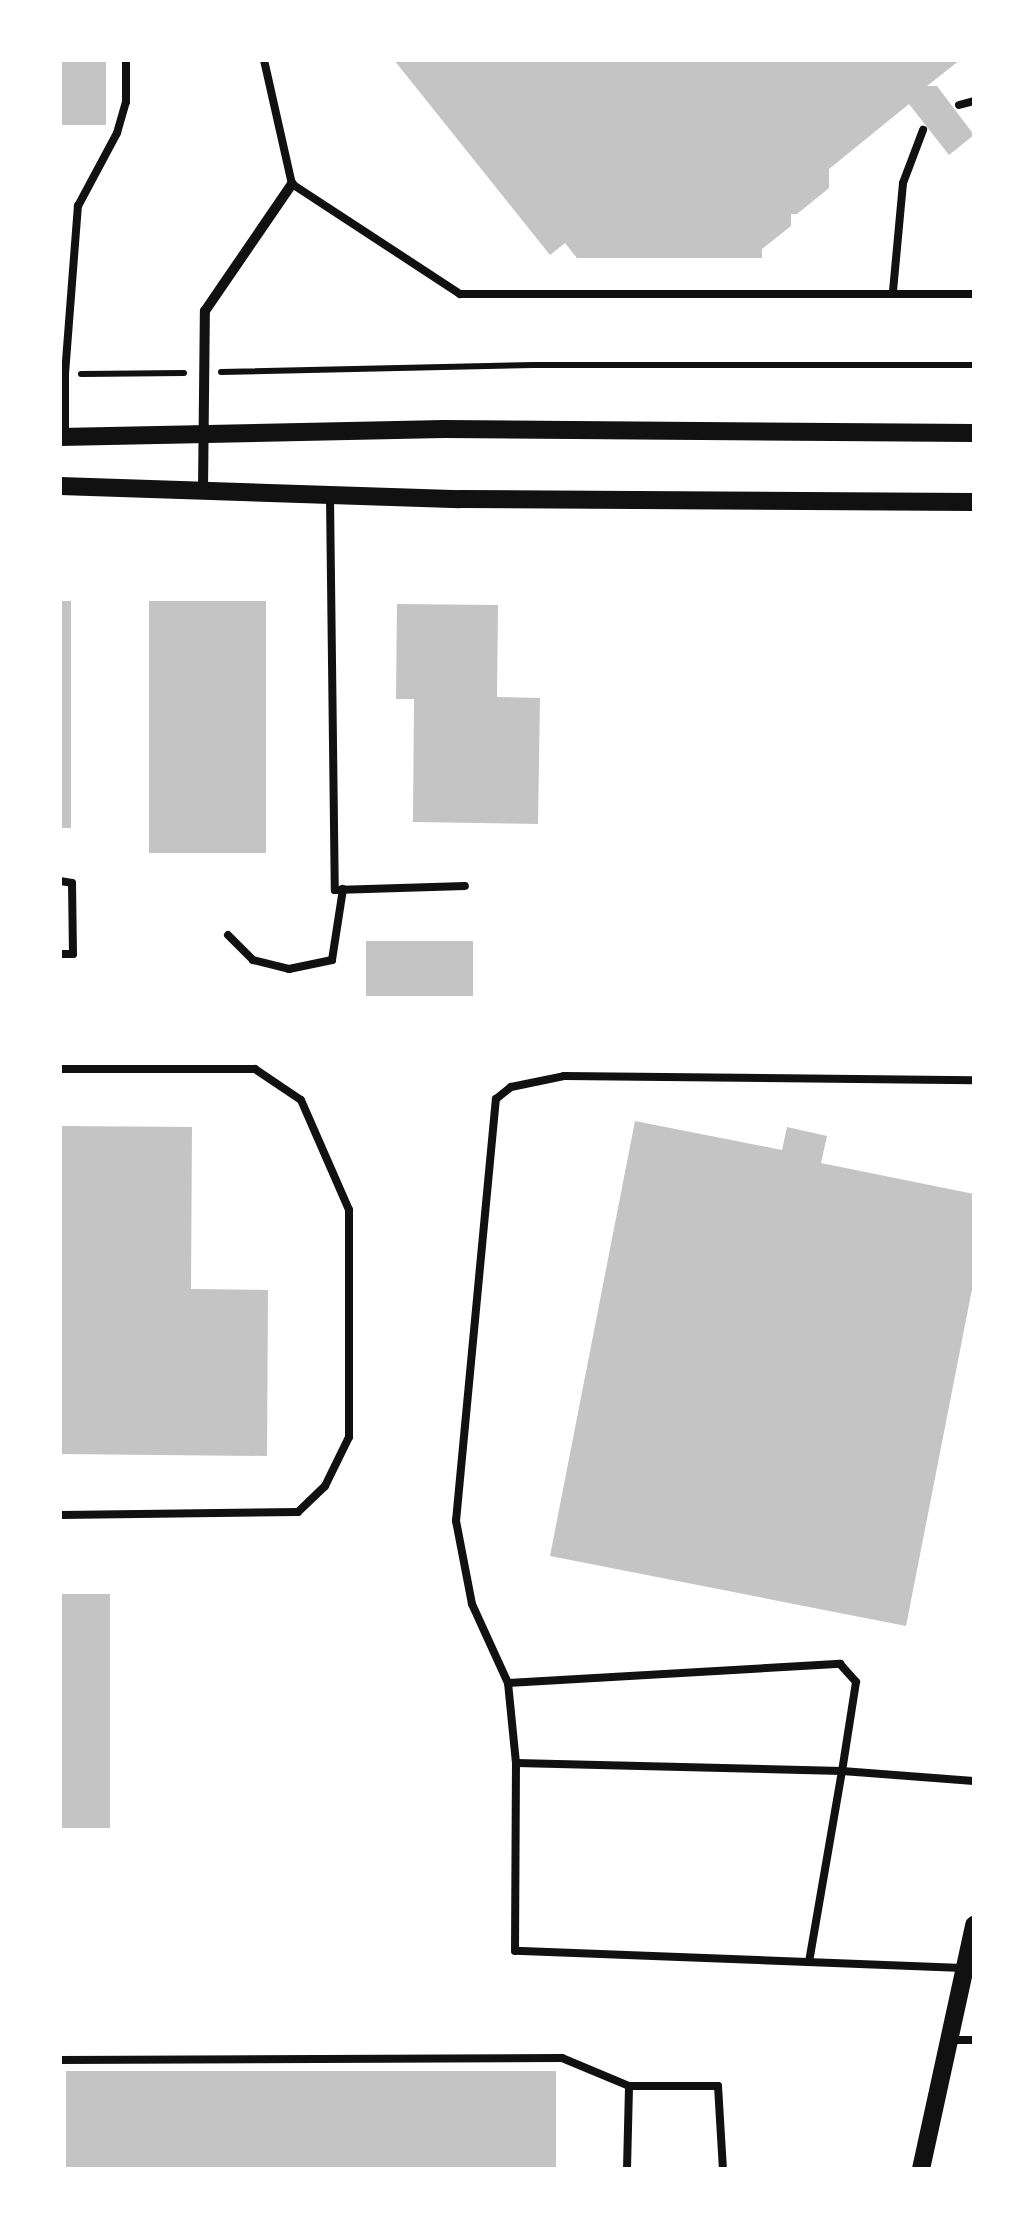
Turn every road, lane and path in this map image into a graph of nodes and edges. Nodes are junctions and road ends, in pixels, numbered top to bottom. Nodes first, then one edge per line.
1 (126, 60) edge
2 (264, 60) edge
3 (974, 101) edge
4 (959, 105) dead end
5 (924, 130) dead end
6 (292, 184) junction
7 (893, 291) junction
8 (974, 294) edge
9 (974, 365) edge
10 (202, 373) junction
11 (64, 374) junction
12 (974, 433) edge
13 (202, 434) junction
14 (62, 437) edge
15 (60, 486) edge
16 (202, 490) junction
17 (330, 494) junction
18 (974, 502) edge
19 (60, 880) edge
20 (466, 886) dead end
21 (343, 889) junction
22 (228, 935) dead end
23 (60, 954) edge
24 (60, 1069) edge
25 (974, 1080) edge
26 (60, 1515) edge
27 (508, 1683) junction
28 (516, 1763) junction
29 (842, 1771) junction
30 (974, 1781) edge
31 (974, 1925) edge
32 (809, 1962) junction
33 (965, 1968) junction
34 (950, 2040) junction
35 (974, 2040) edge
36 (60, 2060) edge
37 (629, 2086) junction
38 (627, 2169) edge
39 (723, 2169) edge
40 (921, 2169) edge

1 - 11 lane
2 - 6 lane
3 - 4 lane
5 - 7 lane
6 - 7 lane
6 - 10 street
7 - 8 lane
9 - 10 path
10 - 11 path
10 - 13 street
11 - 14 lane
12 - 13 street
13 - 14 street
13 - 16 street
15 - 16 street
16 - 17 street
17 - 18 street
17 - 21 lane
19 - 23 lane
20 - 21 lane
21 - 22 lane
24 - 26 lane
25 - 27 lane
27 - 28 lane
27 - 29 lane
28 - 29 lane
28 - 32 lane
29 - 30 lane
29 - 32 lane
31 - 33 street
32 - 33 lane
33 - 34 street
34 - 35 lane
34 - 40 street
36 - 37 lane
37 - 38 lane
37 - 39 lane

